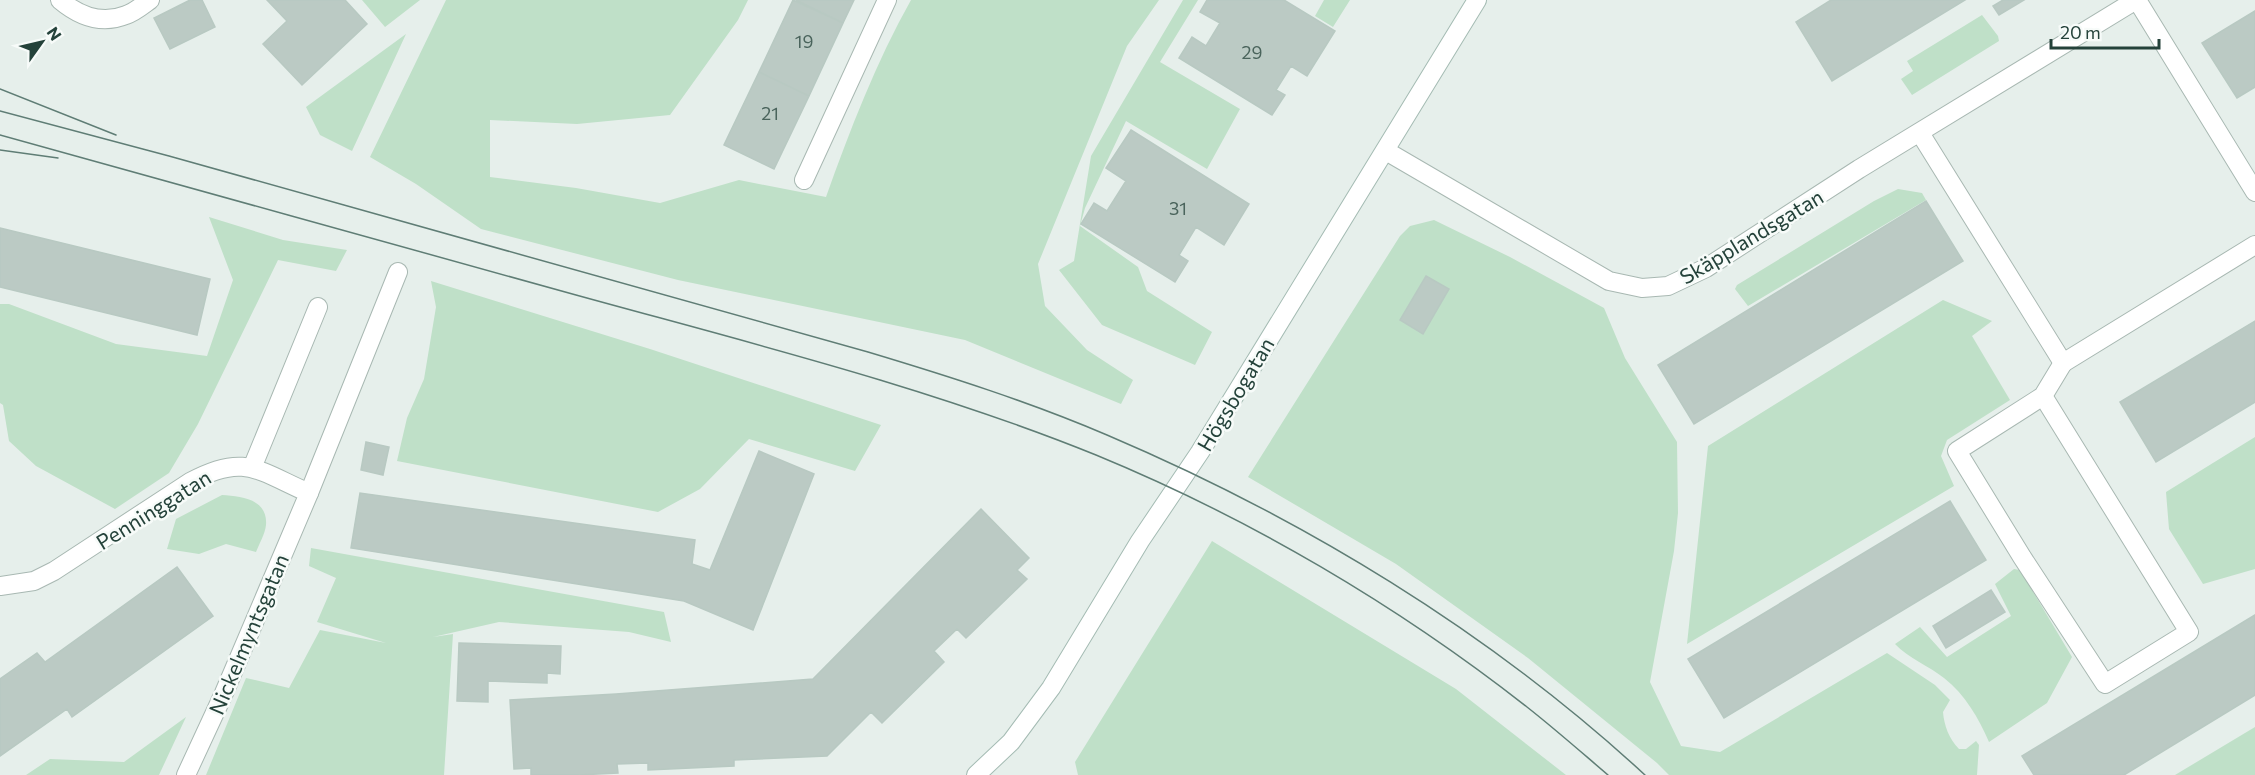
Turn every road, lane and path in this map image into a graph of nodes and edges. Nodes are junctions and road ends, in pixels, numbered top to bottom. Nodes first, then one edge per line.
1 (60, 0) edge
2 (150, 0) edge
3 (887, 0) edge
4 (1477, 0) edge
5 (2136, 0) edge
6 (1920, 133) junction
7 (1386, 151) junction
8 (804, 180) dead end
9 (2255, 192) edge
10 (2255, 245) edge
11 (398, 272) dead end
12 (318, 307) dead end
13 (2062, 363) junction
14 (2043, 396) junction
15 (252, 468) junction
16 (309, 493) junction
17 (0, 586) edge
18 (186, 775) edge
19 (976, 775) edge

1 - 2 street
3 - 8 street
4 - 7 street, Högsbogatan
5 - 6 street, Skäpplandsgatan
5 - 9 street, Skäpplandsgatan
6 - 7 street, Skäpplandsgatan
6 - 13 street
7 - 19 street, Högsbogatan
10 - 13 street
11 - 16 street, Nickelmyntsgatan
12 - 15 street
13 - 14 street
14 - 14 street
15 - 16 street, Penninggatan
15 - 17 street, Penninggatan
16 - 18 street, Nickelmyntsgatan

